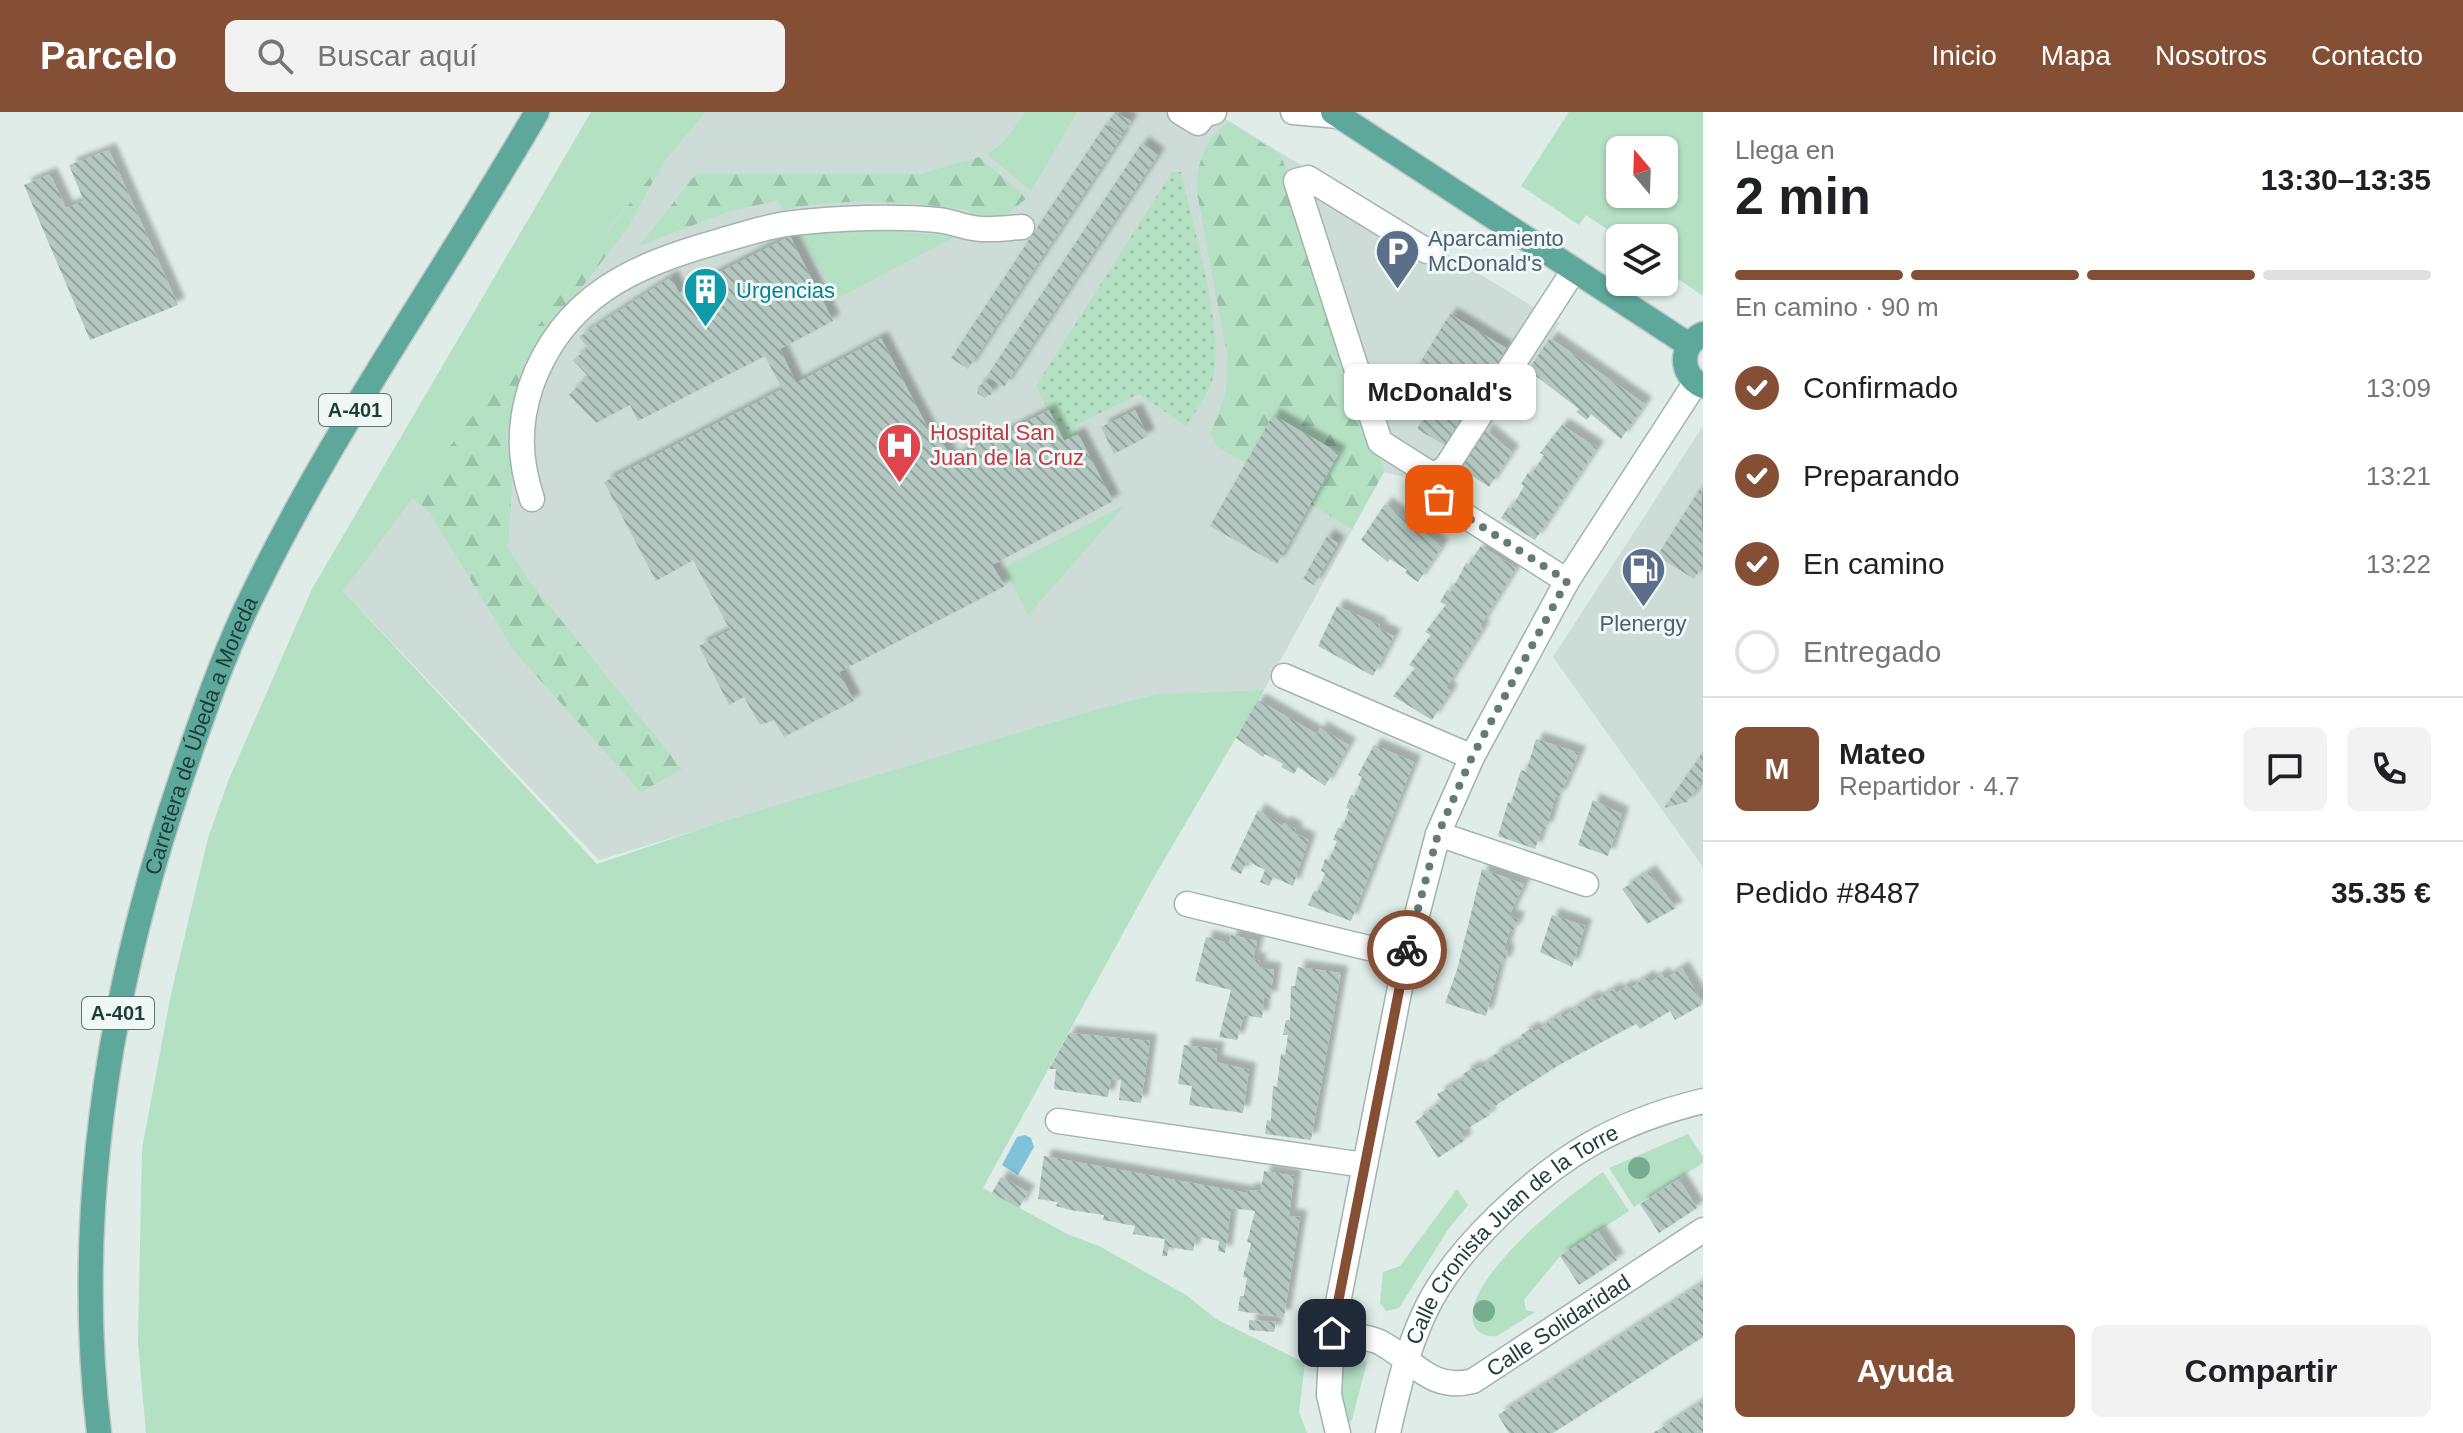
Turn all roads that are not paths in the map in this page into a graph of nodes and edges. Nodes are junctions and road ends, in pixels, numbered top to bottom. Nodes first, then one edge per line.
1 (537, 112) edge
2 (1180, 112) edge
3 (1214, 112) edge
4 (1293, 112) edge
5 (1336, 114) edge
6 (1022, 227) dead end
7 (1435, 248) dead end
8 (1574, 270) junction
9 (1696, 340) edge
10 (1699, 384) edge
11 (532, 499) dead end
12 (1439, 499) dead end
13 (1567, 581) junction
14 (1284, 676) dead end
15 (1472, 757) junction
16 (1438, 834) junction
17 (1586, 884) dead end
18 (1187, 904) dead end
19 (1406, 957) junction
20 (1703, 1101) edge
21 (1058, 1121) dead end
22 (1364, 1165) junction
23 (1703, 1230) edge
24 (1332, 1333) junction
25 (1406, 1363) junction
26 (99, 1433) edge
27 (1338, 1433) edge
28 (1388, 1433) edge

1 - 26 main road, Carretera de Úbeda a Moreda / A-401
2 - 3 street
4 - 5 street
5 - 8 main road
6 - 11 street
7 - 8 street
8 - 9 main road
9 - 10 main road
10 - 13 street
12 - 13 street
13 - 15 street
14 - 15 street
15 - 16 street
16 - 17 street
16 - 19 street
18 - 19 street
19 - 22 street
20 - 25 street, Calle Cronista Juan de la Torre
21 - 22 street
22 - 24 street
23 - 25 street, Calle Solidaridad
24 - 25 street, Calle Solidaridad
24 - 27 street
25 - 28 street, Calle Cronista Juan de la Torre

